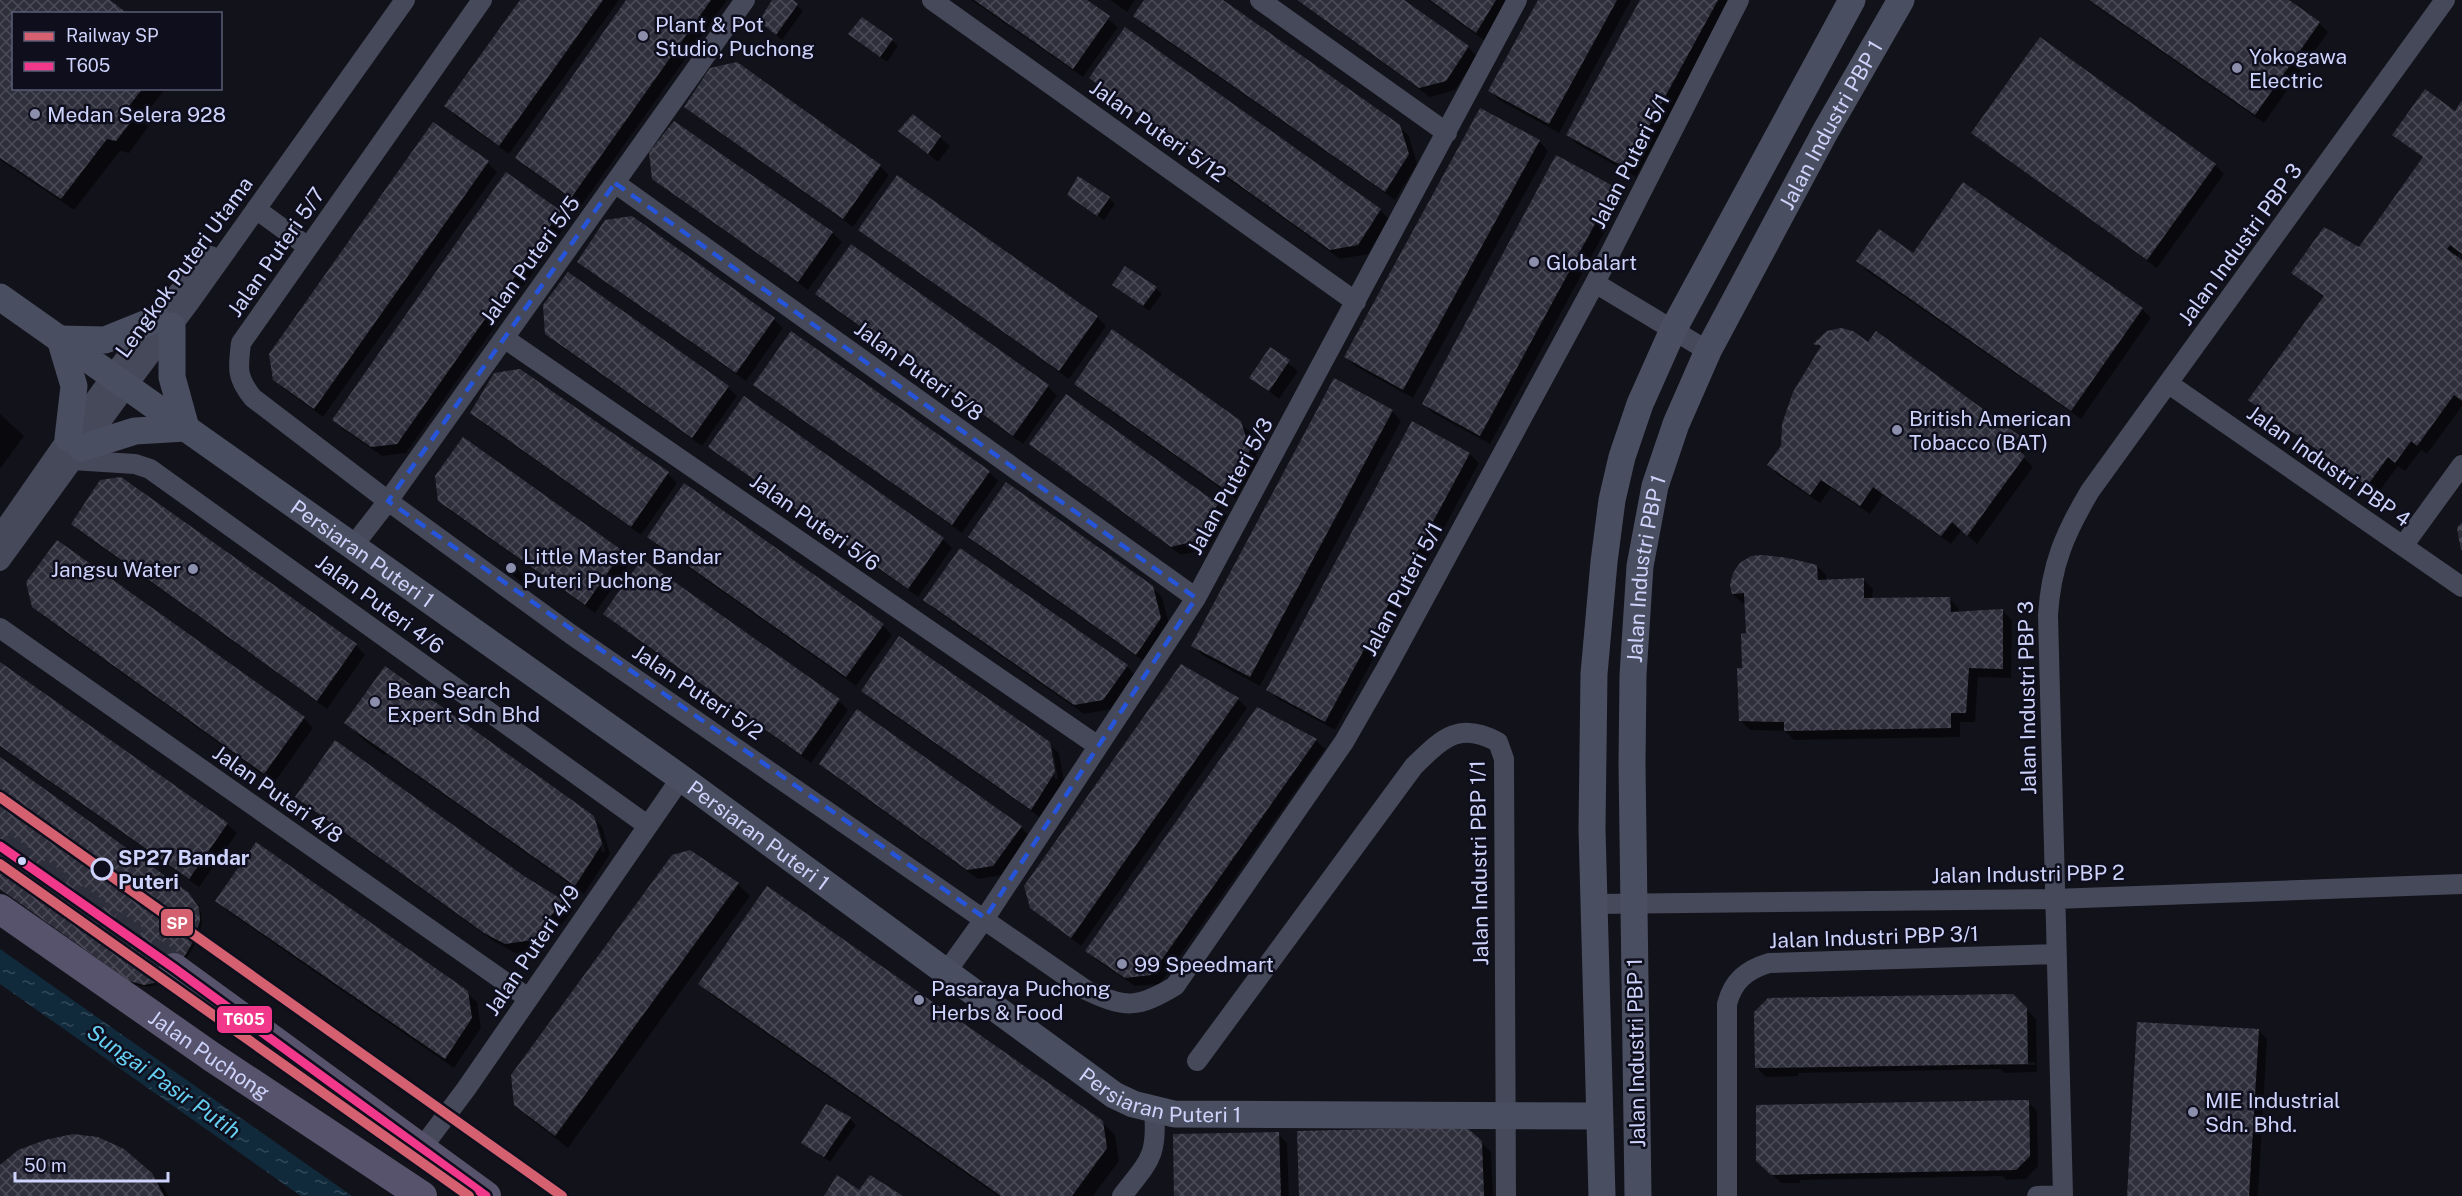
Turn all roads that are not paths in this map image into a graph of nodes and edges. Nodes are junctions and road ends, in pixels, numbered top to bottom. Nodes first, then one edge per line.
1 (405, 0) edge
2 (482, 0) edge
3 (745, 0) edge
4 (932, 0) edge
5 (1260, 0) edge
6 (1517, 0) edge
7 (1739, 0) edge
8 (1852, 0) edge
9 (1901, 0) edge
10 (2445, 0) edge
11 (1447, 133) junction
12 (615, 183) junction
13 (256, 209) junction
14 (308, 247) junction
15 (1595, 283) junction
16 (0, 297) edge
17 (1356, 302) junction
18 (164, 323) junction
19 (1673, 330) junction
20 (504, 338) junction
21 (60, 339) junction
22 (1708, 351) junction
23 (120, 381) junction
24 (2169, 384) junction
25 (186, 428) junction
26 (74, 449) junction
27 (2462, 465) edge
28 (388, 501) junction
29 (0, 535) edge
30 (353, 546) junction
31 (2403, 546) junction
32 (0, 561) edge
33 (2462, 587) edge
34 (1196, 598) junction
35 (0, 628) edge
36 (1098, 746) junction
37 (681, 778) junction
38 (647, 825) junction
39 (2462, 884) edge
40 (2054, 899) junction
41 (1594, 904) junction
42 (1635, 904) junction
43 (0, 909) edge
44 (985, 918) junction
45 (2056, 954) junction
46 (174, 968) tunnel mouth
47 (947, 971) junction
48 (528, 998) junction
49 (1197, 1061) dead end
50 (1155, 1110) junction
51 (1506, 1115) junction
52 (1599, 1116) junction
53 (421, 1149) junction
54 (422, 1196) edge
55 (486, 1196) edge
56 (1122, 1196) edge
57 (1506, 1196) edge
58 (1602, 1196) edge
59 (1638, 1196) edge
60 (1726, 1196) edge
61 (2037, 1196) edge
62 (2062, 1196) edge

1 - 13 street, Lengkok Puteri Utama
2 - 14 street, Jalan Puteri 5/7
3 - 12 street, Jalan Puteri 5/5
4 - 17 street, Jalan Puteri 5/12
5 - 11 street
6 - 11 street, Jalan Puteri 5/3
7 - 15 street, Jalan Puteri 5/1
8 - 19 main road, Jalan Industri PBP 1
9 - 22 main road, Jalan Industri PBP 1
10 - 24 street, Jalan Industri PBP 3
11 - 17 street, Jalan Puteri 5/3
12 - 20 street, Jalan Puteri 5/5
12 - 34 street, Jalan Puteri 5/8
13 - 14 street
13 - 18 street, Lengkok Puteri Utama
14 - 28 street, Jalan Puteri 5/7
15 - 19 street
15 - 44 street, Jalan Puteri 5/1
16 - 21 main road, Persiaran Puteri 1
17 - 34 street, Jalan Puteri 5/3
18 - 21 main road
18 - 23 street, Lengkok Puteri Utama
18 - 25 main road
19 - 22 street
19 - 41 main road, Jalan Industri PBP 1
20 - 28 street, Jalan Puteri 5/5
20 - 36 street, Jalan Puteri 5/6
21 - 23 main road, Persiaran Puteri 1
21 - 26 main road
22 - 42 main road, Jalan Industri PBP 1
23 - 25 main road, Persiaran Puteri 1
23 - 26 street, Lengkok Puteri Utama
24 - 31 street, Jalan Industri PBP 4
24 - 40 street, Jalan Industri PBP 3
25 - 26 main road
25 - 30 main road, Persiaran Puteri 1
26 - 29 street, Lengkok Puteri Utama
26 - 32 street, Lengkok Puteri Utama
26 - 38 street, Jalan Puteri 4/6
27 - 31 street
28 - 30 street, Jalan Puteri 5/5
28 - 44 street, Jalan Puteri 5/2
30 - 37 main road, Persiaran Puteri 1
31 - 33 street, Jalan Industri PBP 4
34 - 36 street, Jalan Puteri 5/3
35 - 48 street, Jalan Puteri 4/8
36 - 44 street, Jalan Puteri 5/3
37 - 38 street, Jalan Puteri 4/9
37 - 47 main road, Persiaran Puteri 1
38 - 48 street, Jalan Puteri 4/9
39 - 40 street, Jalan Industri PBP 2
40 - 42 street, Jalan Industri PBP 2
40 - 45 street, Jalan Industri PBP 3
41 - 42 street, Jalan Industri PBP 2
41 - 52 main road, Jalan Industri PBP 1
42 - 59 main road, Jalan Industri PBP 1
43 - 54 main road, Jalan Puchong
44 - 47 street, Jalan Puteri 5/3
45 - 60 street, Jalan Industri PBP 3/1
45 - 62 street, Jalan Industri PBP 3
46 - 53 main road
47 - 50 main road, Persiaran Puteri 1
48 - 53 street, Jalan Puteri 4/9
49 - 51 street, Jalan Industri PBP 1/1
50 - 51 main road, Persiaran Puteri 1
50 - 56 street
51 - 52 main road, Persiaran Puteri 1
51 - 57 street, Jalan Industri PBP 1/1
52 - 58 main road, Jalan Industri PBP 1
53 - 55 main road
61 - 62 street

